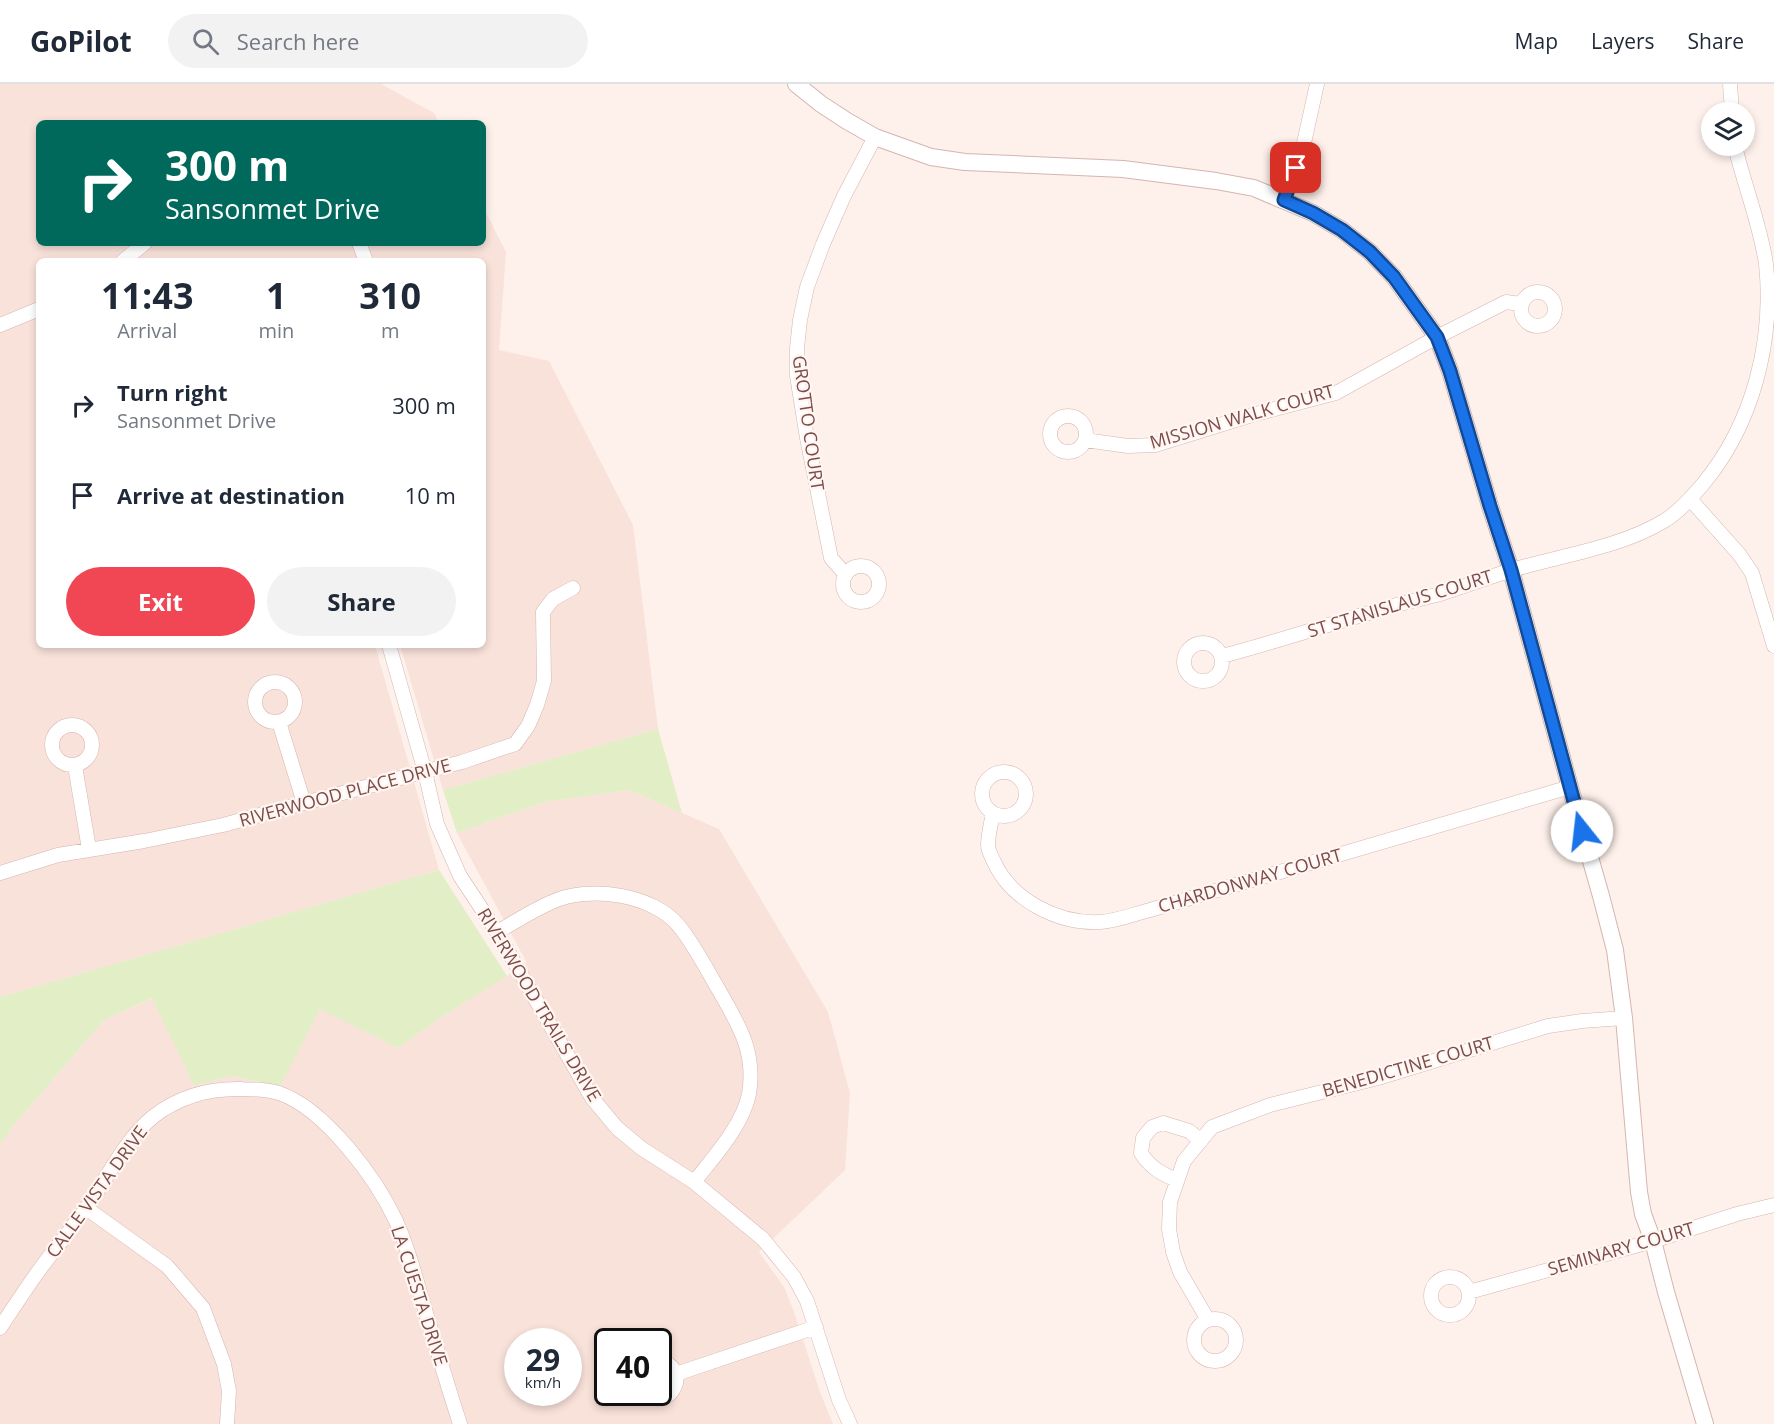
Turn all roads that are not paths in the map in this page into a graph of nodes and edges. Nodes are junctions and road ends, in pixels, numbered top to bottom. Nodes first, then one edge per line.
1 (796, 84) edge
2 (1317, 84) edge
3 (1730, 84) edge
4 (1731, 102) edge
5 (875, 137) junction
6 (1737, 156) edge
7 (1284, 200) junction
8 (141, 246) edge
9 (127, 258) edge
10 (1521, 304) dead end
11 (36, 310) edge
12 (0, 325) edge
13 (1437, 337) junction
14 (1085, 440) dead end
15 (1690, 499) junction
16 (1511, 570) junction
17 (845, 574) dead end
18 (573, 588) dead end
19 (1774, 646) edge
20 (389, 648) edge
21 (1222, 656) dead end
22 (279, 722) dead end
23 (75, 766) dead end
24 (425, 772) junction
25 (1570, 787) junction
26 (304, 803) junction
27 (993, 813) dead end
28 (89, 849) junction
29 (0, 873) edge
30 (497, 932) junction
31 (1624, 1018) junction
32 (257, 1089) joint
33 (1201, 1141) junction
34 (1177, 1180) junction
35 (694, 1182) junction
36 (1774, 1205) edge
37 (86, 1208) junction
38 (1653, 1241) junction
39 (1469, 1292) dead end
40 (1208, 1320) dead end
41 (816, 1327) junction
42 (0, 1328) edge
43 (672, 1366) edge
44 (676, 1374) junction
45 (672, 1391) edge
46 (227, 1424) edge
47 (460, 1424) edge
48 (850, 1424) edge
49 (1705, 1424) edge

1 - 5 street
2 - 7 street
3 - 4 street
5 - 7 street
5 - 17 street, GROTTO COURT
6 - 15 street, ST STANISLAUS COURT
7 - 13 street
8 - 9 street
10 - 13 street, MISSION WALK COURT
11 - 12 street
13 - 14 street, MISSION WALK COURT
13 - 16 street
15 - 16 street, ST STANISLAUS COURT
15 - 19 street
16 - 21 street, ST STANISLAUS COURT
16 - 25 street
18 - 24 street, RIVERWOOD PLACE DRIVE
20 - 24 street, RIVERWOOD TRAILS DRIVE
22 - 26 street
23 - 28 street
24 - 26 street, RIVERWOOD PLACE DRIVE
24 - 30 street, RIVERWOOD TRAILS DRIVE
25 - 27 street, CHARDONWAY COURT
25 - 31 street
26 - 28 street, RIVERWOOD PLACE DRIVE
28 - 29 street, RIVERWOOD PLACE DRIVE
30 - 35 street, RIVERWOOD TRAILS DRIVE
30 - 35 street
31 - 33 street, BENEDICTINE COURT
31 - 38 street
32 - 37 street, CALLE VISTA DRIVE
32 - 47 street, LA CUESTA DRIVE
33 - 34 street, BENEDICTINE COURT
33 - 34 street
34 - 40 street, BENEDICTINE COURT
35 - 41 street, RIVERWOOD TRAILS DRIVE
36 - 38 street, SEMINARY COURT
37 - 42 street, CALLE VISTA DRIVE
37 - 46 street
38 - 39 street, SEMINARY COURT
38 - 49 street
41 - 44 street
41 - 48 street, RIVERWOOD TRAILS DRIVE
43 - 44 street
44 - 45 street

